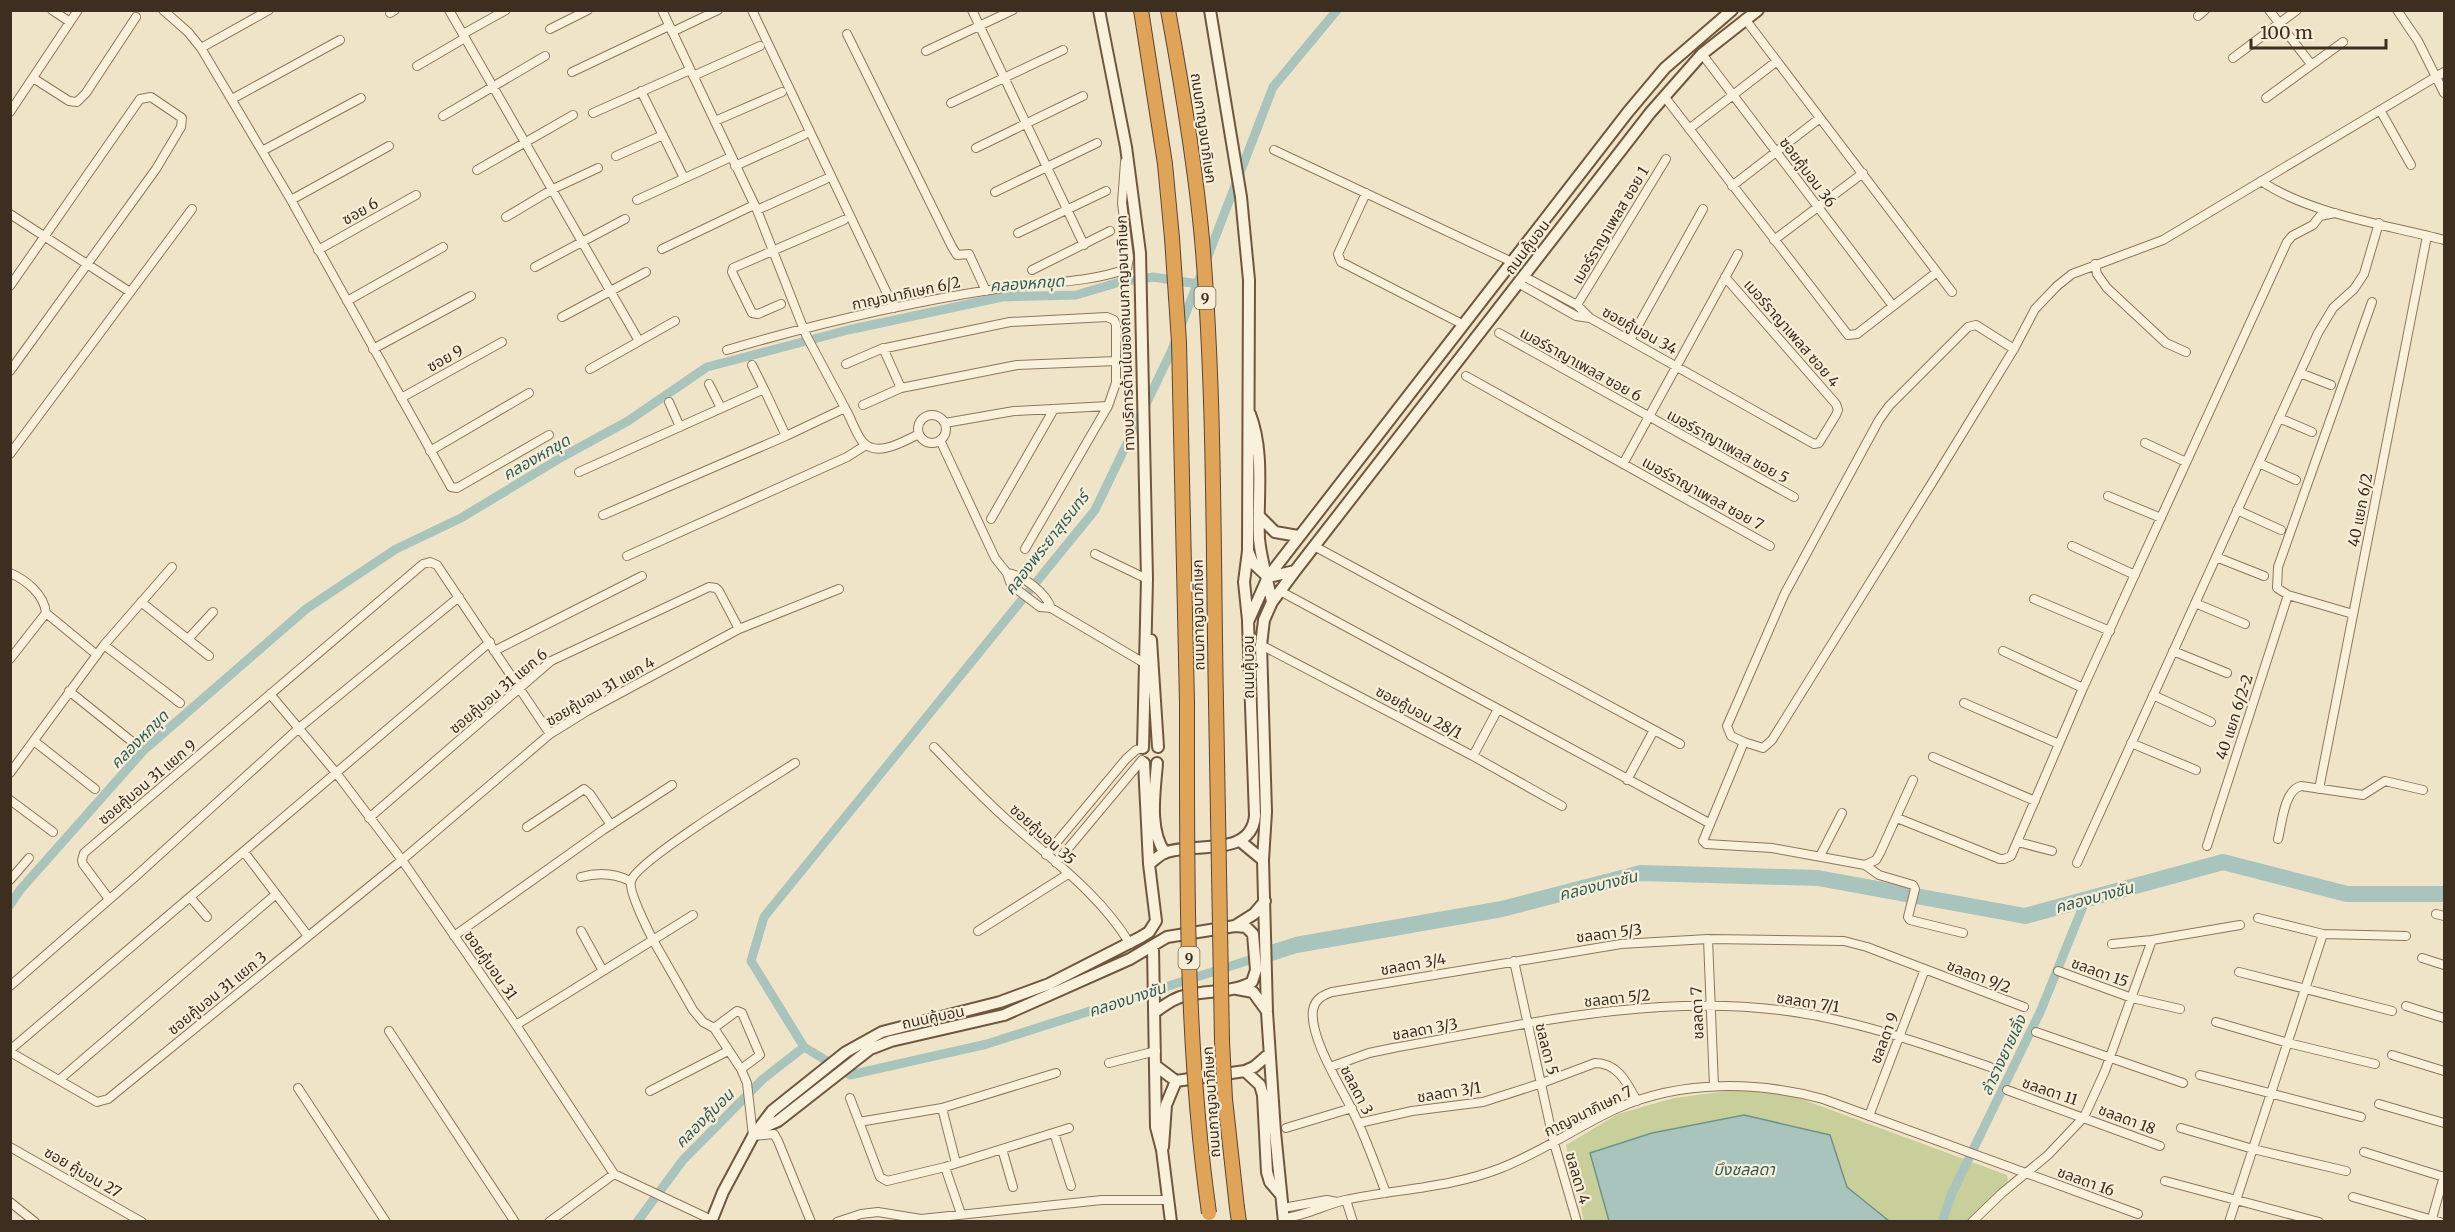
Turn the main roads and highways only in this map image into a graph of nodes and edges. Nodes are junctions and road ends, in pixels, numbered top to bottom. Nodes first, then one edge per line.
1 (1099, 10) edge
2 (1141, 10) edge
3 (1168, 10) edge
4 (1210, 10) edge
5 (1732, 10) edge
6 (1758, 10) edge
7 (1250, 414) junction
8 (1259, 516) junction
9 (1298, 536) junction
10 (1248, 551) junction
11 (1295, 570) junction
12 (1268, 577) junction
13 (1272, 602) junction
14 (1147, 622) junction
15 (1248, 622) junction
16 (1158, 747) junction
17 (1143, 757) junction
18 (1157, 763) junction
19 (1240, 841) junction
20 (1165, 853) junction
21 (1263, 860) junction
22 (1149, 864) junction
23 (1265, 901) junction
24 (1156, 921) junction
25 (1235, 926) junction
26 (1167, 937) junction
27 (1153, 947) junction
28 (1261, 969) junction
29 (1234, 989) junction
30 (1155, 1012) junction
31 (1267, 1012) junction
32 (1269, 1054) junction
33 (1156, 1066) junction
34 (1245, 1071) junction
35 (1176, 1081) junction
36 (756, 1133) junction
37 (1162, 1150) junction
38 (1281, 1195) junction
39 (1238, 1215) edge
40 (1284, 1216) edge
41 (1209, 1217) edge
42 (712, 1221) edge
43 (1171, 1221) edge

1 - 14 main road, ทางบริการด้านในของถนนกาญจนาภิเษก
2 - 41 highway, ถนนกาญจนาภิเษก / 9, bridge
3 - 39 highway, ถนนกาญจนาภิเษก / 9, bridge
4 - 7 main road
5 - 9 main road, ถนนคู้บอน
6 - 11 main road, ถนนคู้บอน
7 - 8 main road
7 - 10 main road
8 - 9 main road
8 - 12 main road
9 - 12 main road, ถนนคู้บอน
10 - 12 main road
10 - 15 main road
11 - 12 main road
11 - 13 main road, ถนนคู้บอน
12 - 13 main road
12 - 15 main road, ถนนคู้บอน
13 - 21 main road, ถนนคู้บอน
14 - 16 main road, ทางบริการด้านในของถนนกาญจนาภิเษก
14 - 17 main road, ทางบริการด้านในของถนนกาญจนาภิเษก
15 - 19 main road, ถนนคู้บอน
16 - 17 main road
16 - 18 main road
17 - 18 main road
17 - 22 main road, ทางบริการด้านในของถนนกาญจนาภิเษก
18 - 20 main road
19 - 20 main road
19 - 21 main road
20 - 22 main road
21 - 23 main road, ถนนคู้บอน
22 - 24 main road
23 - 25 main road, ถนนคู้บอน
23 - 28 main road
24 - 26 main road
24 - 36 main road, ถนนคู้บอน
25 - 26 main road, ถนนคู้บอน
25 - 28 main road
26 - 27 main road, ถนนคู้บอน
27 - 30 main road
27 - 36 main road, ถนนคู้บอน
28 - 29 main road
28 - 31 main road
29 - 30 main road
29 - 31 main road
30 - 33 main road
31 - 32 main road
32 - 34 main road
32 - 38 main road
33 - 35 main road
33 - 37 main road
34 - 35 main road
34 - 38 main road
35 - 37 main road
36 - 42 main road, ถนนคู้บอน
37 - 43 main road
38 - 40 main road

